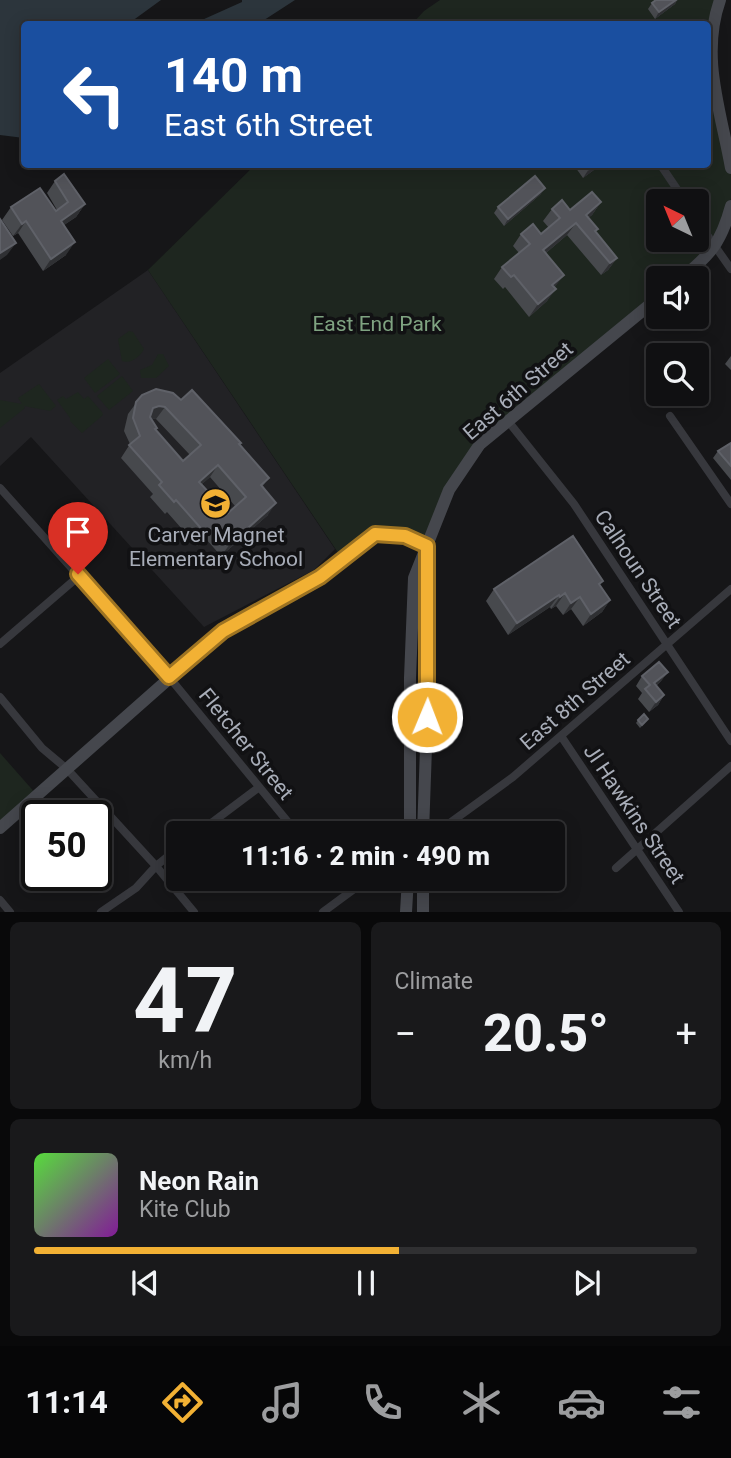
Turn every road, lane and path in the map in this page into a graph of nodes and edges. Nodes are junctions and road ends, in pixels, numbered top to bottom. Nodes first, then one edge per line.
1 (720, 0) edge
2 (711, 33) edge
3 (711, 58) edge
4 (663, 168) edge
5 (731, 168) edge
6 (677, 189) edge
7 (731, 206) edge
8 (709, 237) edge
9 (716, 247) junction
10 (695, 266) edge
11 (731, 269) edge
12 (646, 308) edge
13 (670, 416) dead end
14 (508, 421) junction
15 (0, 488) edge
16 (731, 505) edge
17 (427, 546) junction
18 (79, 576) junction
19 (731, 589) edge
20 (0, 644) edge
21 (667, 644) junction
22 (169, 677) junction
23 (0, 697) edge
24 (561, 736) junction
25 (731, 741) edge
26 (731, 766) edge
27 (67, 769) junction
28 (258, 788) junction
29 (214, 821) edge
30 (287, 821) edge
31 (410, 821) edge
32 (424, 821) edge
33 (453, 821) edge
34 (0, 828) edge
35 (637, 849) junction
36 (166, 858) edge
37 (156, 866) junction
38 (616, 868) dead end
39 (407, 891) edge
40 (423, 891) edge
41 (349, 892) edge
42 (0, 900) edge
43 (10, 912) edge
44 (101, 912) edge
45 (194, 912) edge
46 (323, 912) edge
47 (406, 912) edge
48 (423, 912) edge
49 (679, 912) edge

1 - 2 main road
3 - 5 main road
4 - 6 street
7 - 9 main road
8 - 9 street
9 - 10 main road
9 - 11 street
12 - 14 main road, East 6th Street
13 - 16 street
14 - 17 main road, East 6th Street
14 - 21 street, Calhoun Street
15 - 18 street, Fletcher Street
17 - 22 main road
17 - 31 main road, East 6th Street
17 - 32 main road
18 - 20 street
18 - 22 street, Fletcher Street
19 - 21 street, East 8th Street
21 - 24 street, East 8th Street
21 - 25 street, Calhoun Street
22 - 27 main road
22 - 28 street, Fletcher Street
23 - 27 street
24 - 33 street, East 8th Street
24 - 35 street, Jl Hawkins Street
26 - 35 street
27 - 34 main road
27 - 37 street
28 - 29 street
28 - 30 street, Fletcher Street
35 - 38 street
35 - 49 street, Jl Hawkins Street
36 - 37 street
37 - 44 street
37 - 45 street
39 - 47 main road
40 - 48 main road
41 - 46 street
42 - 43 street

